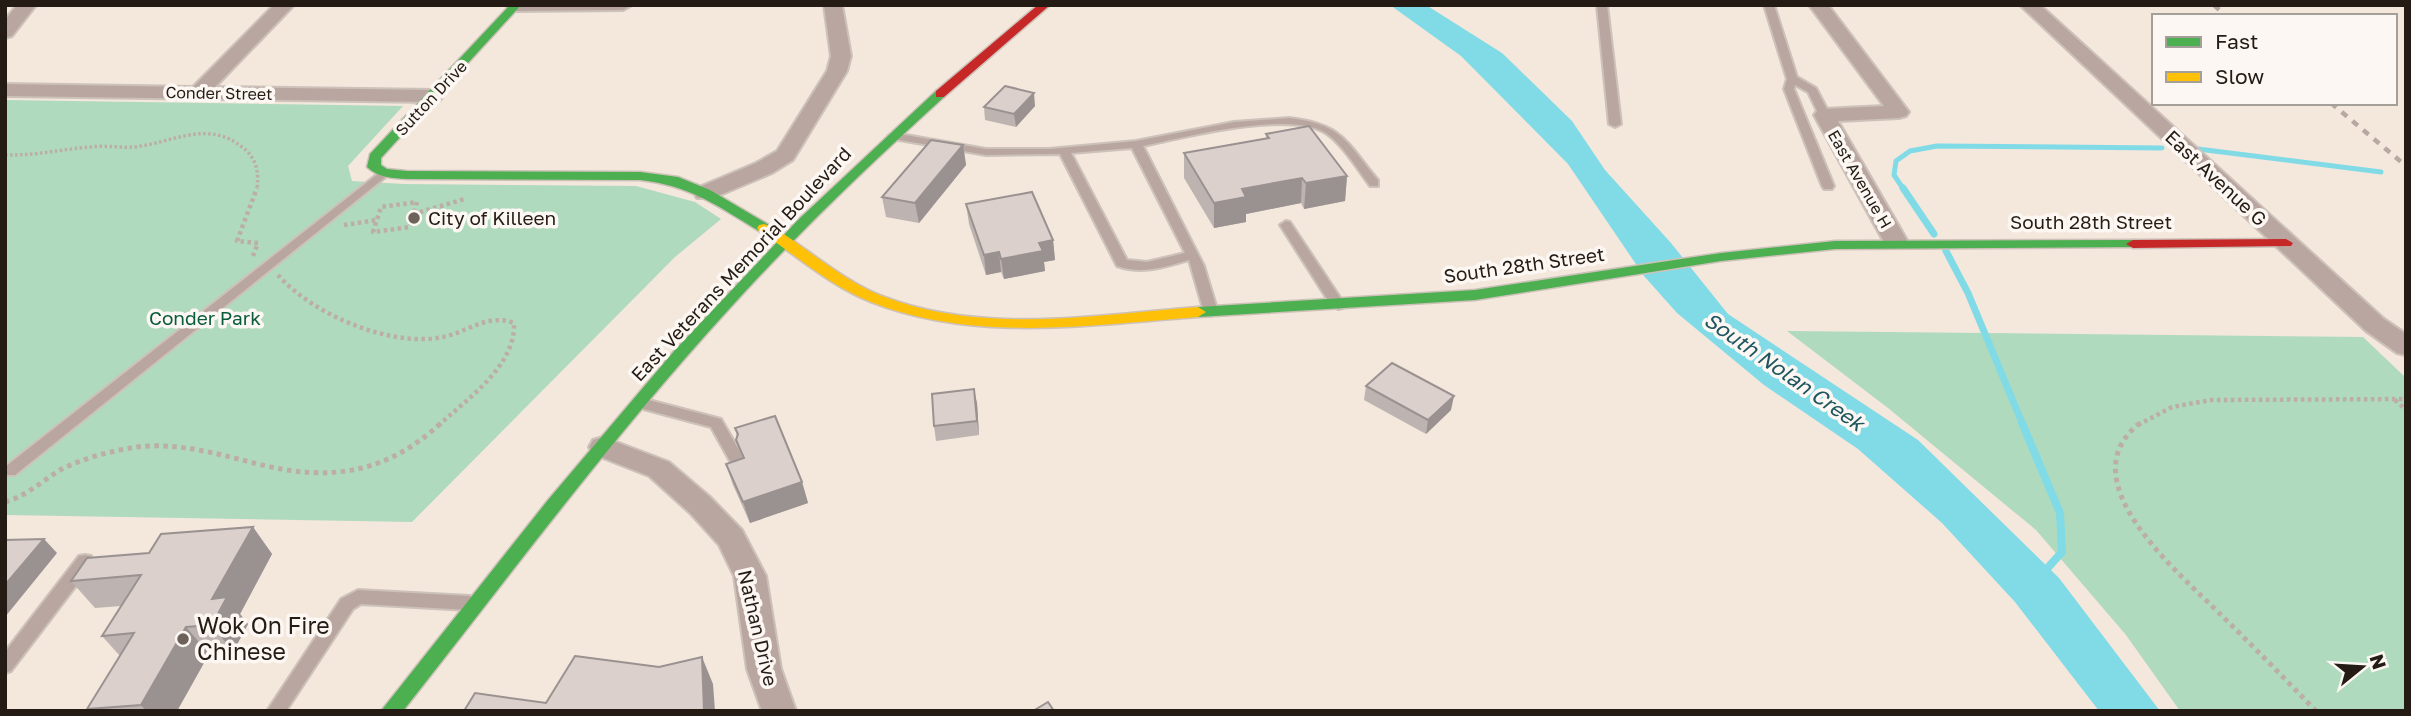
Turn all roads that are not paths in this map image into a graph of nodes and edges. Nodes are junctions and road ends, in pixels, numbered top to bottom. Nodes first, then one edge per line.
1 (27, 5) edge
2 (285, 5) edge
3 (623, 5) edge
4 (833, 5) edge
5 (1045, 5) edge
6 (1602, 5) edge
7 (1769, 5) edge
8 (1818, 5) edge
9 (2029, 5) edge
10 (516, 6) edge
11 (5, 32) edge
12 (1792, 79) junction
13 (5, 90) edge
14 (198, 93) junction
15 (433, 96) junction
16 (1824, 115) junction
17 (1615, 124) dead end
18 (892, 135) junction
19 (1136, 144) junction
20 (1064, 151) junction
21 (383, 173) junction
22 (1374, 183) dead end
23 (1828, 187) dead end
24 (705, 193) junction
25 (1286, 225) dead end
26 (786, 241) junction
27 (1896, 242) junction
28 (2286, 243) junction
29 (1192, 255) junction
30 (1338, 305) junction
31 (1212, 312) junction
32 (2396, 341) edge
33 (2406, 353) edge
34 (640, 403) junction
35 (603, 447) junction
36 (735, 457) edge
37 (10, 471) dead end
38 (85, 561) edge
39 (477, 604) junction
40 (5, 666) edge
41 (276, 711) edge
42 (391, 711) edge
43 (779, 711) edge

1 - 11 street
2 - 14 street
3 - 10 street
4 - 24 street
5 - 18 street, East Veterans Memorial Boulevard
6 - 17 lane
7 - 12 lane
8 - 16 street, East Avenue H
9 - 28 street, East Avenue G
10 - 15 street, Sutton Drive
12 - 16 lane
12 - 23 lane
13 - 14 street, Conder Street
14 - 15 street, Conder Street
15 - 21 street, Sutton Drive
16 - 27 street, East Avenue H
18 - 20 lane
18 - 26 street, East Veterans Memorial Boulevard
19 - 20 lane
19 - 22 lane
19 - 29 lane
20 - 29 lane
21 - 24 street
21 - 37 lane
24 - 26 street
25 - 30 lane
26 - 31 street, South 28th Street
26 - 34 street, East Veterans Memorial Boulevard
27 - 28 street, South 28th Street
27 - 30 street, South 28th Street
28 - 32 street, East Avenue G
29 - 31 lane
30 - 31 street, South 28th Street
32 - 33 lane
34 - 35 street, East Veterans Memorial Boulevard
34 - 36 lane
35 - 39 street, East Veterans Memorial Boulevard
35 - 43 street, Nathan Drive
38 - 40 lane
39 - 41 lane
39 - 42 street, East Veterans Memorial Boulevard

